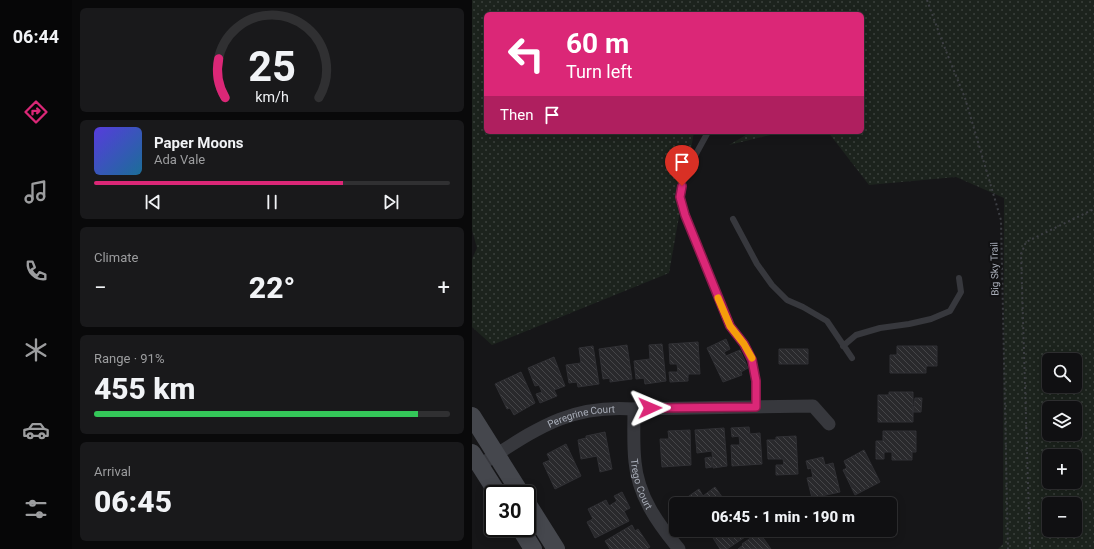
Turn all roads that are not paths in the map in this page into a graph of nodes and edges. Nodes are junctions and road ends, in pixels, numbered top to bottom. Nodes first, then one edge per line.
1 (707, 134) edge
2 (733, 219) dead end
3 (959, 278) dead end
4 (843, 346) junction
5 (852, 358) dead end
6 (756, 407) junction
7 (634, 408) junction
8 (472, 416) edge
9 (829, 424) dead end
10 (497, 455) junction
11 (476, 459) edge
12 (492, 485) edge
13 (516, 485) edge
14 (536, 517) edge
15 (526, 537) edge
16 (533, 549) edge
17 (556, 549) edge
18 (679, 549) edge

1 - 6 lane
2 - 4 lane
3 - 4 lane
4 - 5 lane
6 - 7 street, Peregrine Court
6 - 9 street, Peregrine Court
7 - 10 street, Peregrine Court
7 - 18 street, Trego Court
8 - 10 main road
10 - 11 street, Peregrine Court
10 - 13 main road
11 - 12 main road
14 - 17 main road
15 - 16 main road

